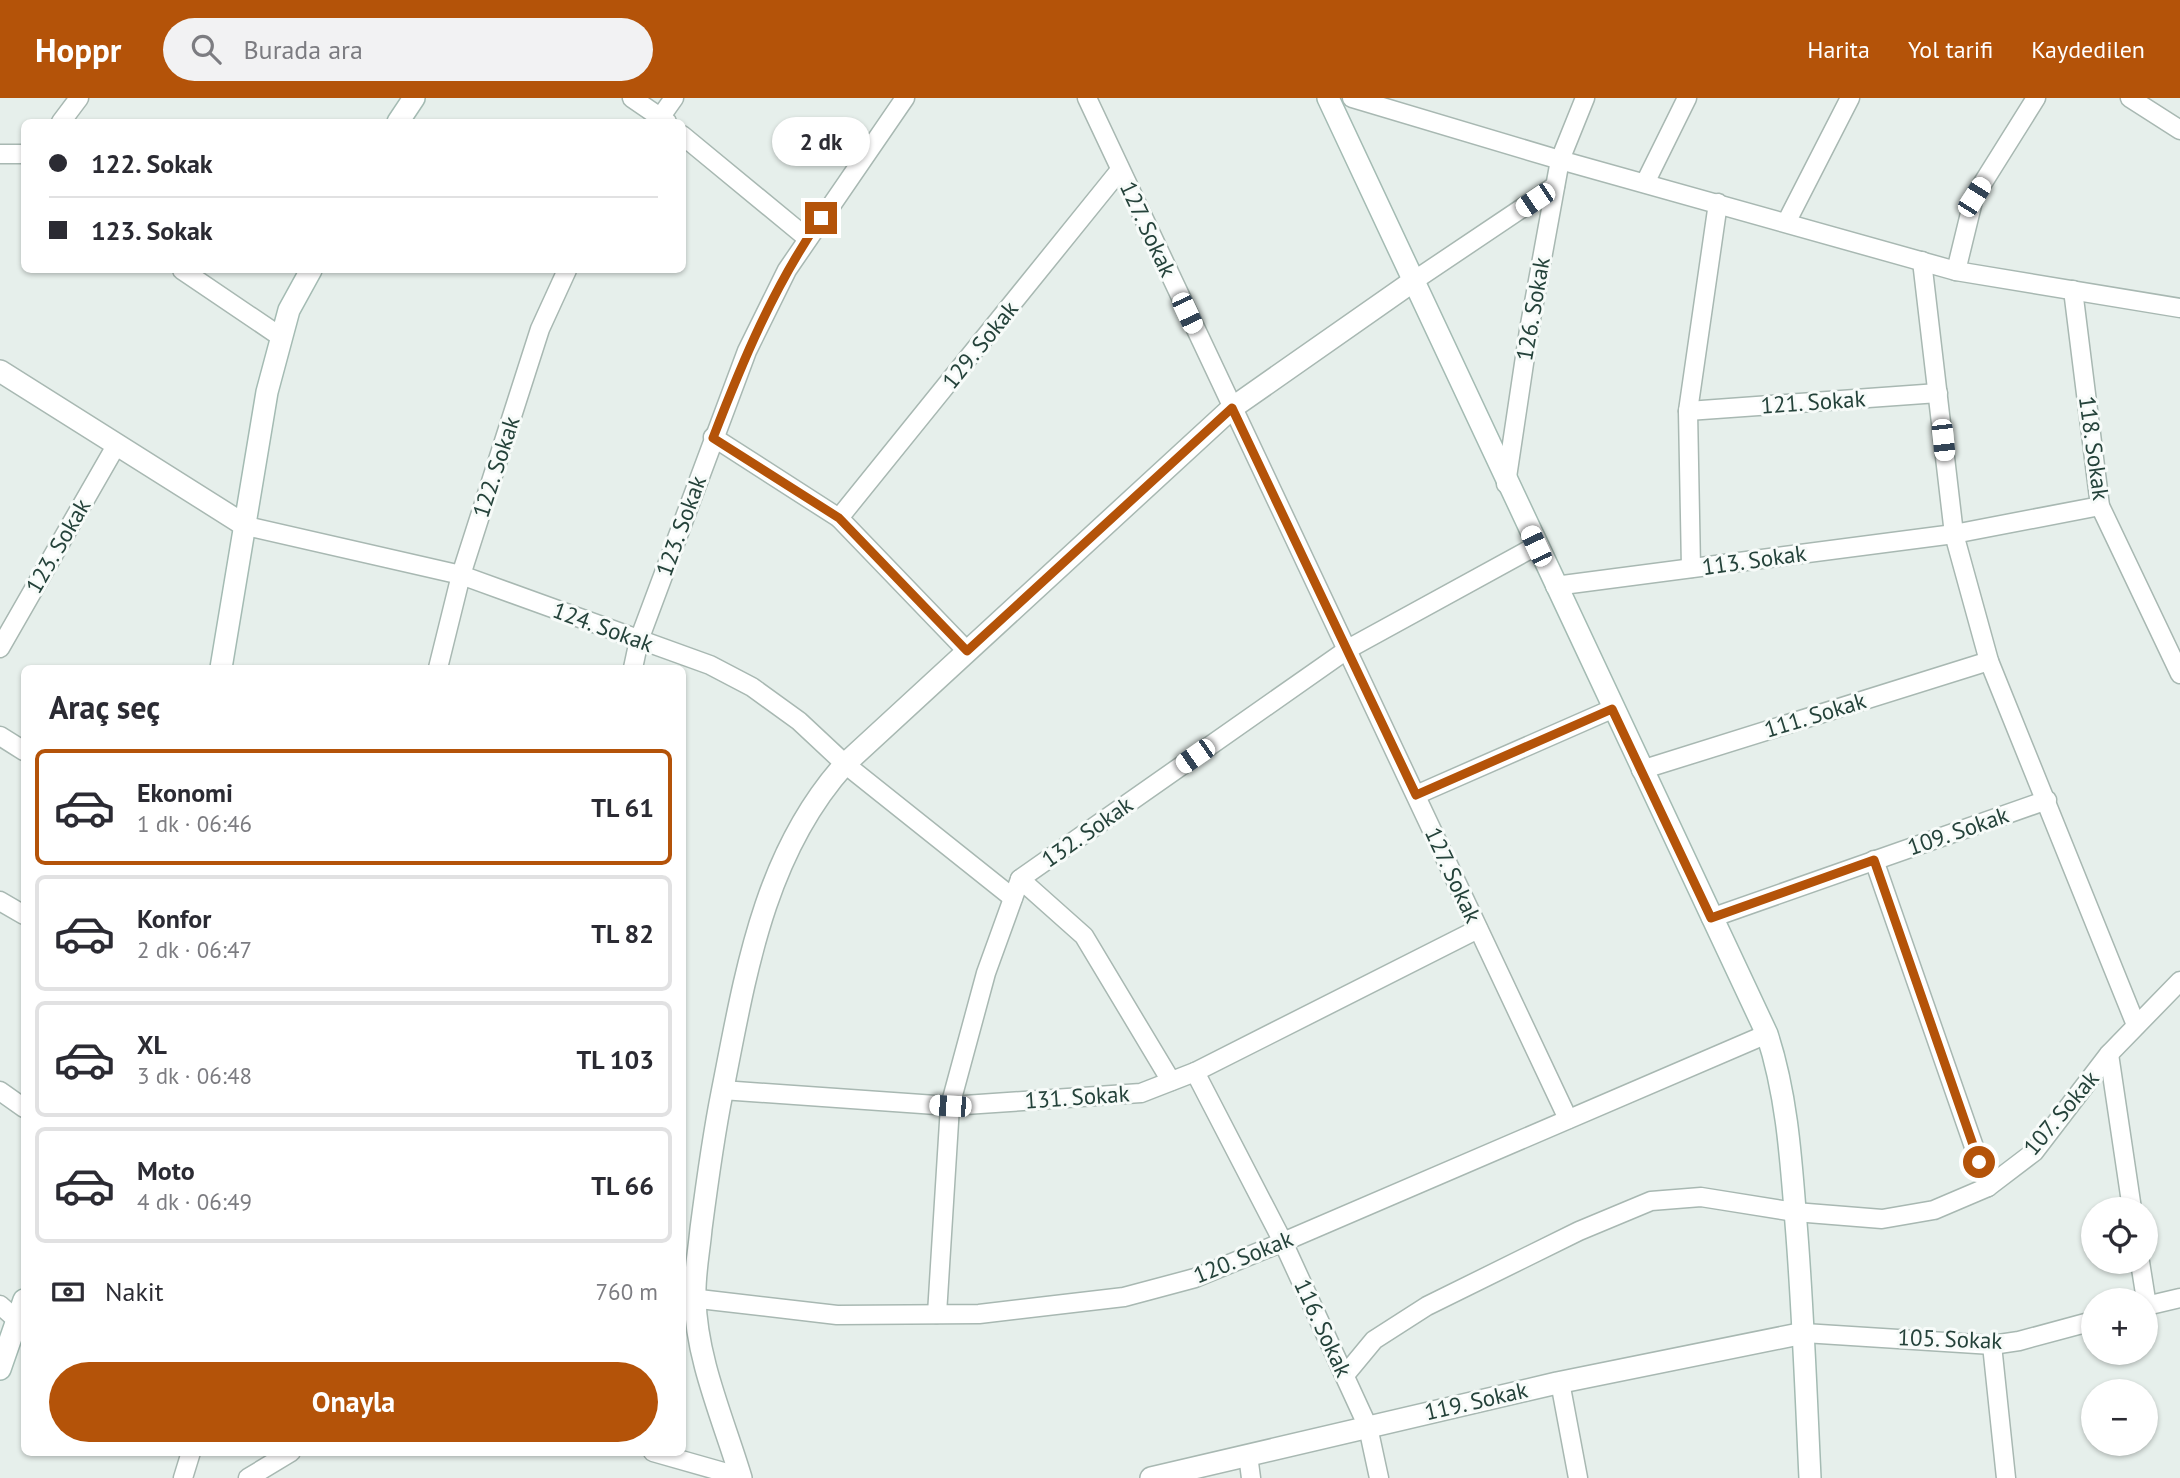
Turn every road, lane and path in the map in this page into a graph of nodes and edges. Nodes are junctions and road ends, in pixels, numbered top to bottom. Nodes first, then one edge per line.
1 (79, 98) edge
2 (414, 98) edge
3 (632, 98) edge
4 (674, 98) edge
5 (905, 98) edge
6 (1087, 98) edge
7 (1328, 98) edge
8 (1352, 98) edge
9 (1585, 98) edge
10 (1687, 98) edge
11 (1850, 98) edge
12 (2036, 98) edge
13 (2130, 98) edge
14 (63, 119) edge
15 (400, 119) edge
16 (658, 119) edge
17 (662, 119) edge
18 (2180, 130) edge
19 (686, 138) edge
20 (0, 154) edge
21 (21, 154) edge
22 (1560, 160) junction
23 (1120, 170) junction
24 (1645, 183) junction
25 (1555, 186) junction
26 (1718, 203) junction
27 (1787, 221) junction
28 (807, 238) junction
29 (1922, 261) junction
30 (1956, 271) junction
31 (186, 273) edge
32 (309, 273) edge
33 (566, 273) edge
34 (1412, 282) junction
35 (2073, 290) junction
36 (2180, 308) edge
37 (281, 337) junction
38 (0, 370) edge
39 (1938, 393) junction
40 (1232, 408) junction
41 (1688, 411) junction
42 (713, 438) junction
43 (117, 444) junction
44 (1506, 484) junction
45 (2101, 506) junction
46 (839, 518) junction
47 (246, 526) junction
48 (1954, 534) junction
49 (1536, 546) junction
50 (1691, 568) junction
51 (461, 575) junction
52 (1555, 586) junction
53 (639, 640) junction
54 (0, 648) edge
55 (1348, 649) junction
56 (967, 651) junction
57 (1989, 661) junction
58 (221, 665) edge
59 (439, 665) edge
60 (634, 665) edge
61 (2180, 674) edge
62 (1612, 709) junction
63 (0, 736) edge
64 (21, 749) edge
65 (845, 764) junction
66 (1641, 770) junction
67 (1416, 795) junction
68 (2047, 800) junction
69 (1874, 860) junction
70 (1020, 879) junction
71 (1013, 898) junction
72 (0, 901) edge
73 (21, 913) edge
74 (1711, 918) junction
75 (1478, 929) junction
76 (2180, 981) edge
77 (2136, 1025) junction
78 (1766, 1034) junction
79 (2109, 1054) junction
80 (1195, 1072) junction
81 (1171, 1081) junction
82 (722, 1090) junction
83 (0, 1091) edge
84 (21, 1106) edge
85 (950, 1106) junction
86 (1568, 1119) junction
87 (1988, 1187) junction
88 (2130, 1197) edge
89 (1796, 1212) junction
90 (1283, 1242) junction
91 (689, 1298) edge
92 (2180, 1298) edge
93 (2158, 1303) edge
94 (0, 1305) edge
95 (21, 1310) edge
96 (937, 1314) junction
97 (2081, 1324) edge
98 (1804, 1333) junction
99 (1992, 1345) junction
100 (0, 1369) edge
101 (1345, 1375) junction
102 (1560, 1382) junction
103 (1368, 1427) junction
104 (1248, 1455) junction
105 (190, 1456) edge
106 (284, 1456) edge
107 (667, 1456) edge
108 (1161, 1477) edge
109 (183, 1478) edge
110 (248, 1478) edge
111 (741, 1478) edge
112 (1251, 1478) edge
113 (1379, 1478) edge
114 (1578, 1478) edge
115 (1810, 1478) edge
116 (2006, 1478) edge

1 - 14 street
2 - 15 street
3 - 16 street
4 - 17 street
5 - 28 street, 123. Sokak
6 - 23 street, 127. Sokak
7 - 34 street
8 - 22 street
9 - 22 street, 126. Sokak
10 - 24 street
11 - 27 street
12 - 30 street
13 - 18 street
19 - 28 street
20 - 21 street
22 - 24 street
22 - 25 street, 126. Sokak
23 - 40 street, 127. Sokak
23 - 46 street, 129. Sokak
24 - 26 street
25 - 34 street
25 - 44 street, 126. Sokak
26 - 27 street
26 - 41 street
27 - 29 street
28 - 42 street, 123. Sokak
29 - 30 street
29 - 39 street
30 - 35 street
31 - 37 street
32 - 37 street
33 - 51 street, 122. Sokak
34 - 40 street
34 - 44 street
35 - 36 street
35 - 45 street, 118. Sokak
37 - 47 street
38 - 43 street
39 - 41 street, 121. Sokak
39 - 48 street
40 - 55 street, 127. Sokak
40 - 56 street
41 - 50 street
42 - 46 street
42 - 53 street, 123. Sokak
43 - 47 street
43 - 54 street, 123. Sokak
44 - 49 street
45 - 48 street, 113. Sokak
45 - 61 street, 118. Sokak
46 - 56 street
47 - 51 street, 124. Sokak
47 - 58 street
48 - 50 street, 113. Sokak
48 - 57 street
49 - 52 street
49 - 55 street, 132. Sokak
50 - 52 street, 113. Sokak
51 - 53 street, 124. Sokak
51 - 59 street, 122. Sokak
52 - 62 street
53 - 60 street, 123. Sokak
53 - 65 street, 124. Sokak
55 - 67 street, 127. Sokak
55 - 70 street, 132. Sokak
56 - 65 street
57 - 66 street, 111. Sokak
57 - 68 street
62 - 66 street
62 - 67 street
63 - 64 street
65 - 71 street, 124. Sokak
65 - 82 street
66 - 74 street
67 - 75 street, 127. Sokak
68 - 69 street, 109. Sokak
68 - 77 street
69 - 74 street, 109. Sokak
69 - 87 street
70 - 71 street, 132. Sokak
70 - 81 street
71 - 85 street, 132. Sokak
72 - 73 street
74 - 78 street
75 - 80 street, 131. Sokak
75 - 86 street, 127. Sokak
76 - 77 street, 107. Sokak
77 - 79 street, 107. Sokak
78 - 86 street, 120. Sokak
78 - 89 street
79 - 87 street, 107. Sokak
79 - 88 street
80 - 81 street, 131. Sokak
80 - 90 street, 116. Sokak
81 - 85 street, 131. Sokak
82 - 85 street, 131. Sokak
82 - 91 street
83 - 84 street
85 - 96 street, 132. Sokak
86 - 90 street, 120. Sokak
87 - 89 street, 107. Sokak
89 - 98 street
89 - 101 street, 107. Sokak
90 - 96 street, 120. Sokak
90 - 101 street, 116. Sokak
91 - 96 street, 120. Sokak
91 - 111 street
92 - 93 street
94 - 95 street
95 - 100 street
97 - 99 street, 105. Sokak
98 - 99 street, 105. Sokak
98 - 102 street, 119. Sokak
98 - 115 street
99 - 116 street
101 - 103 street, 116. Sokak
102 - 103 street, 119. Sokak
102 - 114 street
103 - 104 street, 119. Sokak
103 - 113 street, 116. Sokak
104 - 108 street, 119. Sokak
104 - 112 street
105 - 109 street
106 - 110 street
107 - 111 street

